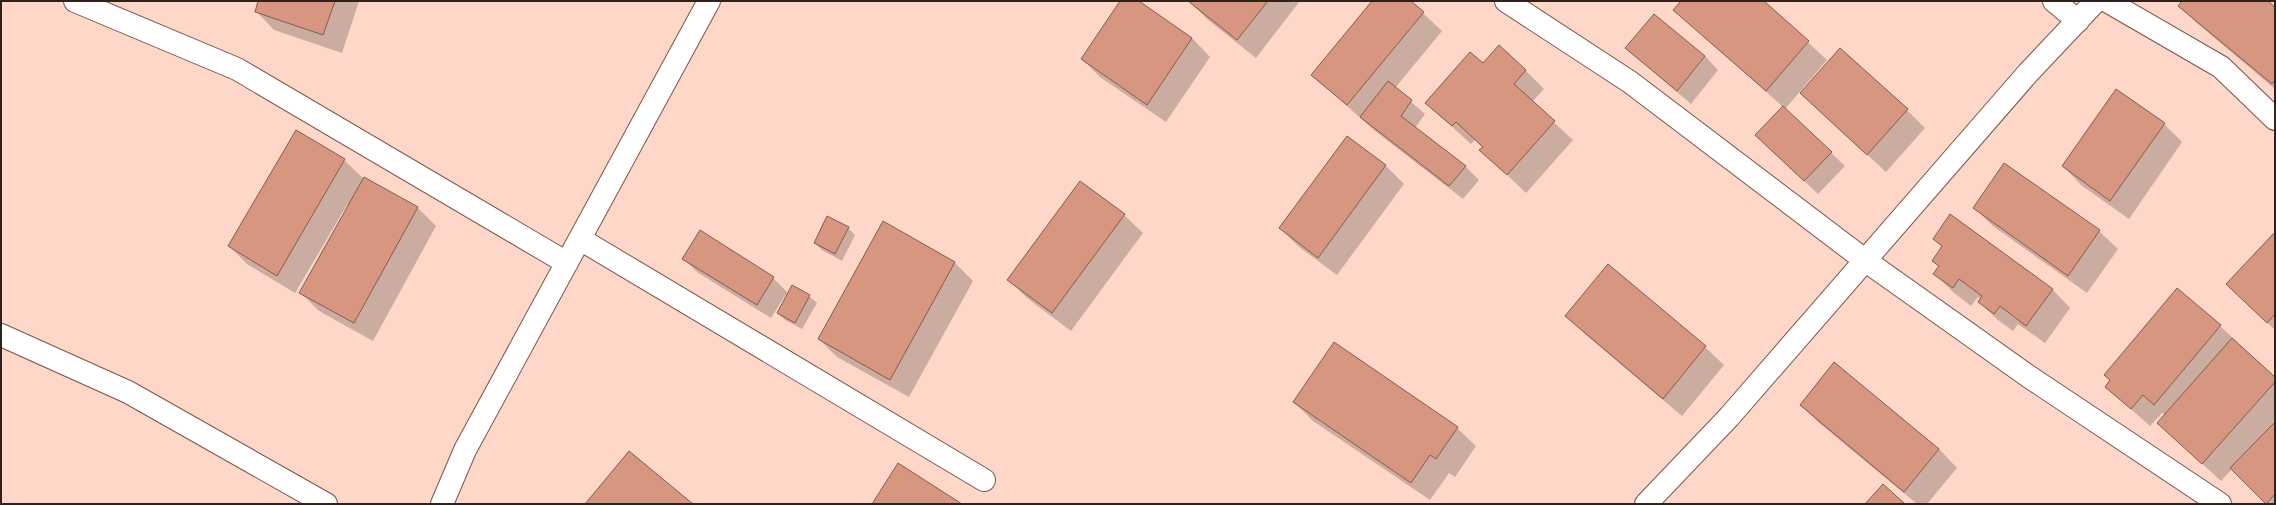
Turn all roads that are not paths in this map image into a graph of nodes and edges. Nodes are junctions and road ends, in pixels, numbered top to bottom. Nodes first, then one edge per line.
1 (75, 1) edge
2 (709, 1) edge
3 (1506, 1) edge
4 (2054, 1) edge
5 (2096, 1) edge
6 (2107, 1) edge
7 (2078, 21) junction
8 (2275, 119) edge
9 (580, 239) junction
10 (1866, 261) junction
11 (567, 263) junction
12 (1, 335) edge
13 (984, 480) dead end
14 (326, 504) edge
15 (442, 504) edge
16 (1646, 504) edge
17 (2220, 504) edge

1 - 11 street
2 - 9 street
3 - 10 street
4 - 7 street
5 - 7 street
6 - 8 street
7 - 10 street
9 - 11 street
9 - 13 street
10 - 16 street
10 - 17 street
11 - 15 street
12 - 14 street

